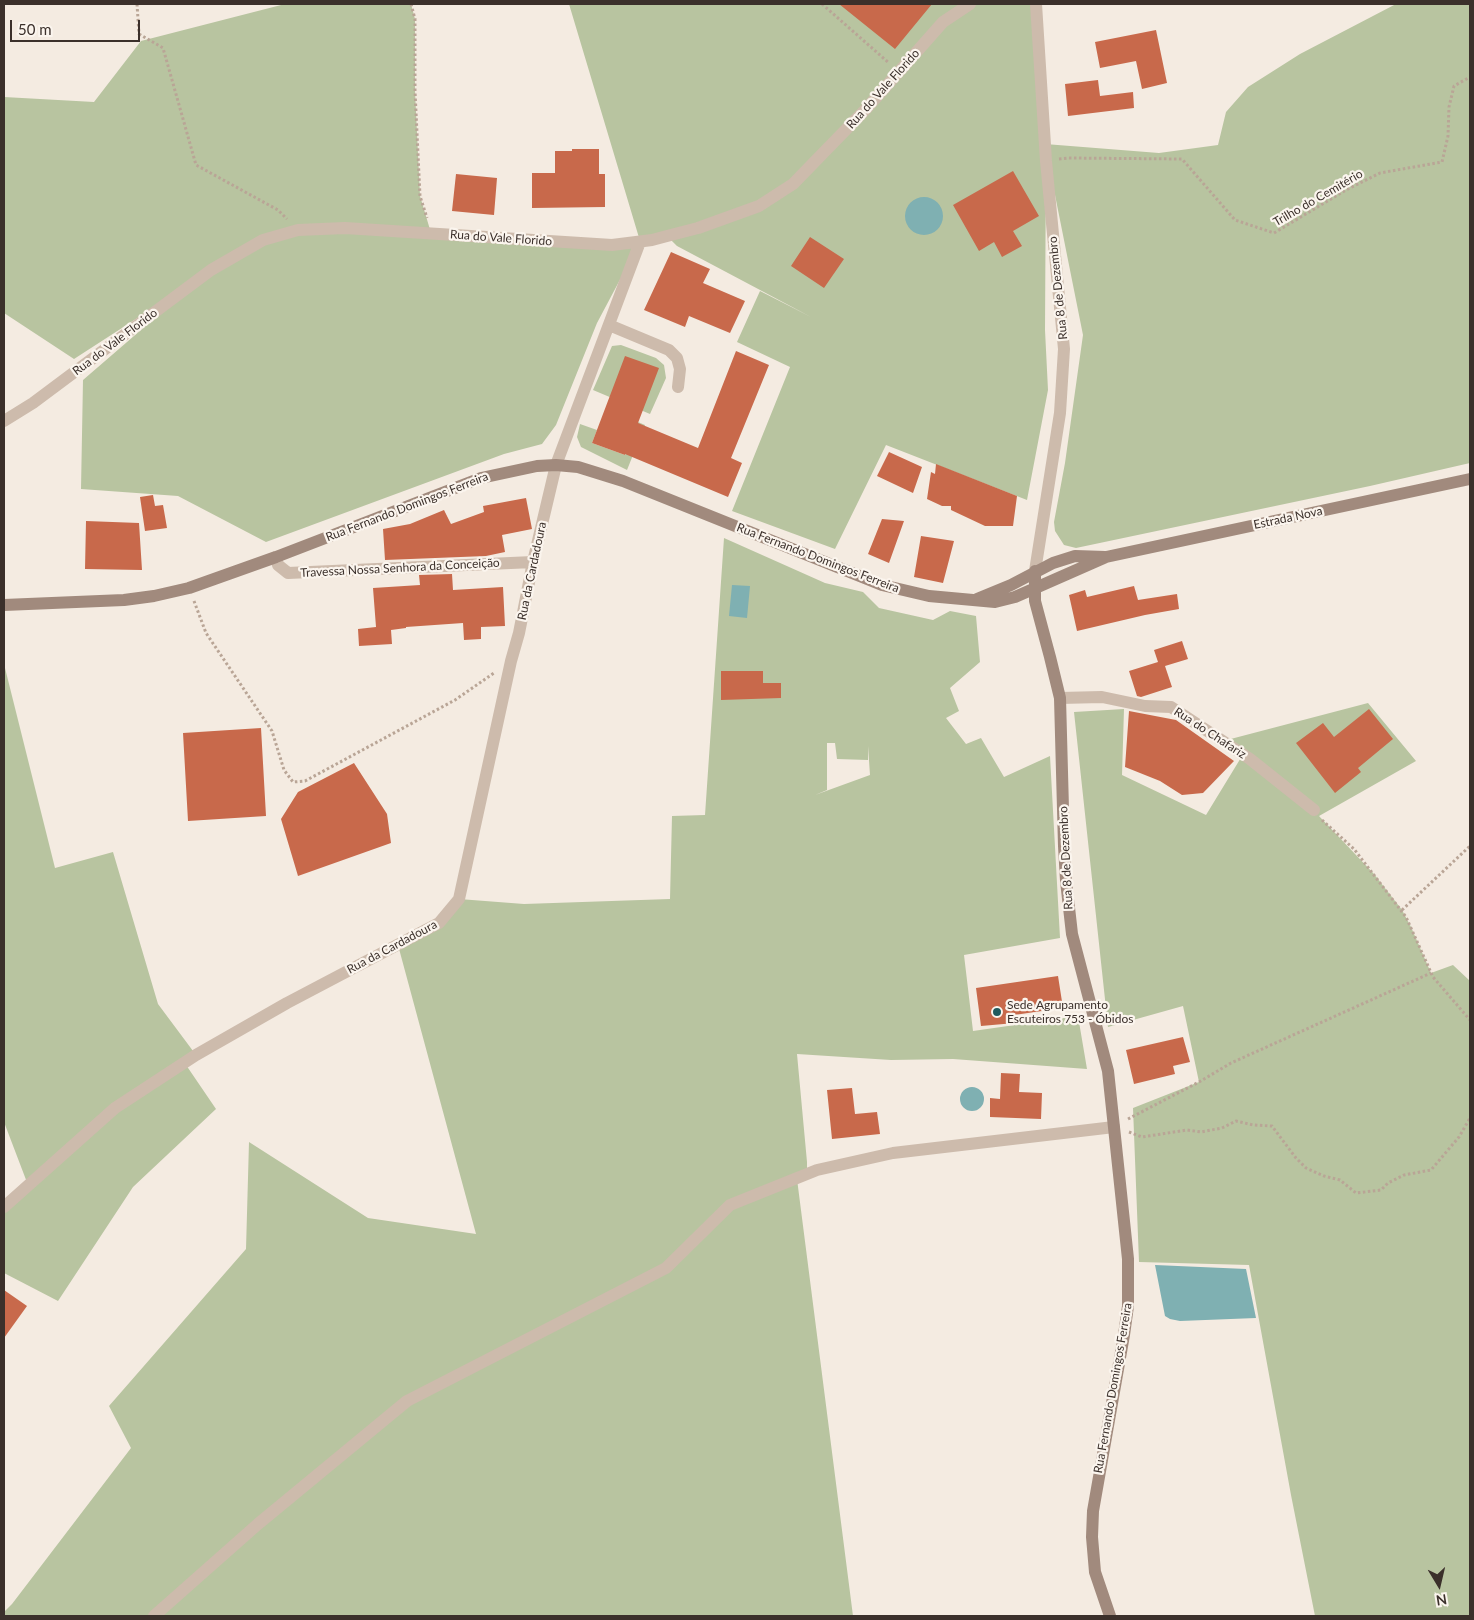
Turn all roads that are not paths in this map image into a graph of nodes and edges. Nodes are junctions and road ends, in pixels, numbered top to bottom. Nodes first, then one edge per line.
1 (970, 4) edge
2 (1036, 4) edge
3 (640, 242) junction
4 (609, 325) junction
5 (678, 386) dead end
6 (4, 421) edge
7 (556, 464) junction
8 (1470, 479) edge
9 (276, 557) junction
10 (1106, 557) junction
11 (533, 562) junction
12 (1035, 571) junction
13 (1035, 587) junction
14 (974, 600) junction
15 (4, 605) edge
16 (1060, 698) junction
17 (1314, 810) road end
18 (1114, 1127) junction
19 (4, 1207) edge
20 (154, 1616) edge
21 (1110, 1616) edge

1 - 3 street, Rua do Vale Florido
2 - 12 street, Rua 8 de Dezembro
3 - 4 street, Rua da Cardadoura
3 - 6 street, Rua do Vale Florido
4 - 5 street
4 - 7 street, Rua da Cardadoura
7 - 9 street, Rua Fernando Domingos Ferreira
7 - 11 street, Rua da Cardadoura
7 - 14 street, Rua Fernando Domingos Ferreira
8 - 10 street, Estrada Nova
9 - 11 street, Travessa Nossa Senhora da Conceição
9 - 15 street, Rua Fernando Domingos Ferreira
10 - 12 street, Estrada Nova
10 - 13 street, Estrada Nova
11 - 19 street, Rua da Cardadoura
12 - 13 street, Rua 8 de Dezembro
12 - 14 street, Rua Fernando Domingos Ferreira
13 - 14 street, Rua Fernando Domingos Ferreira
13 - 16 street, Rua 8 de Dezembro
16 - 17 street, Rua do Chafariz
16 - 18 street, Rua 8 de Dezembro
18 - 20 street
18 - 21 street, Rua Fernando Domingos Ferreira

